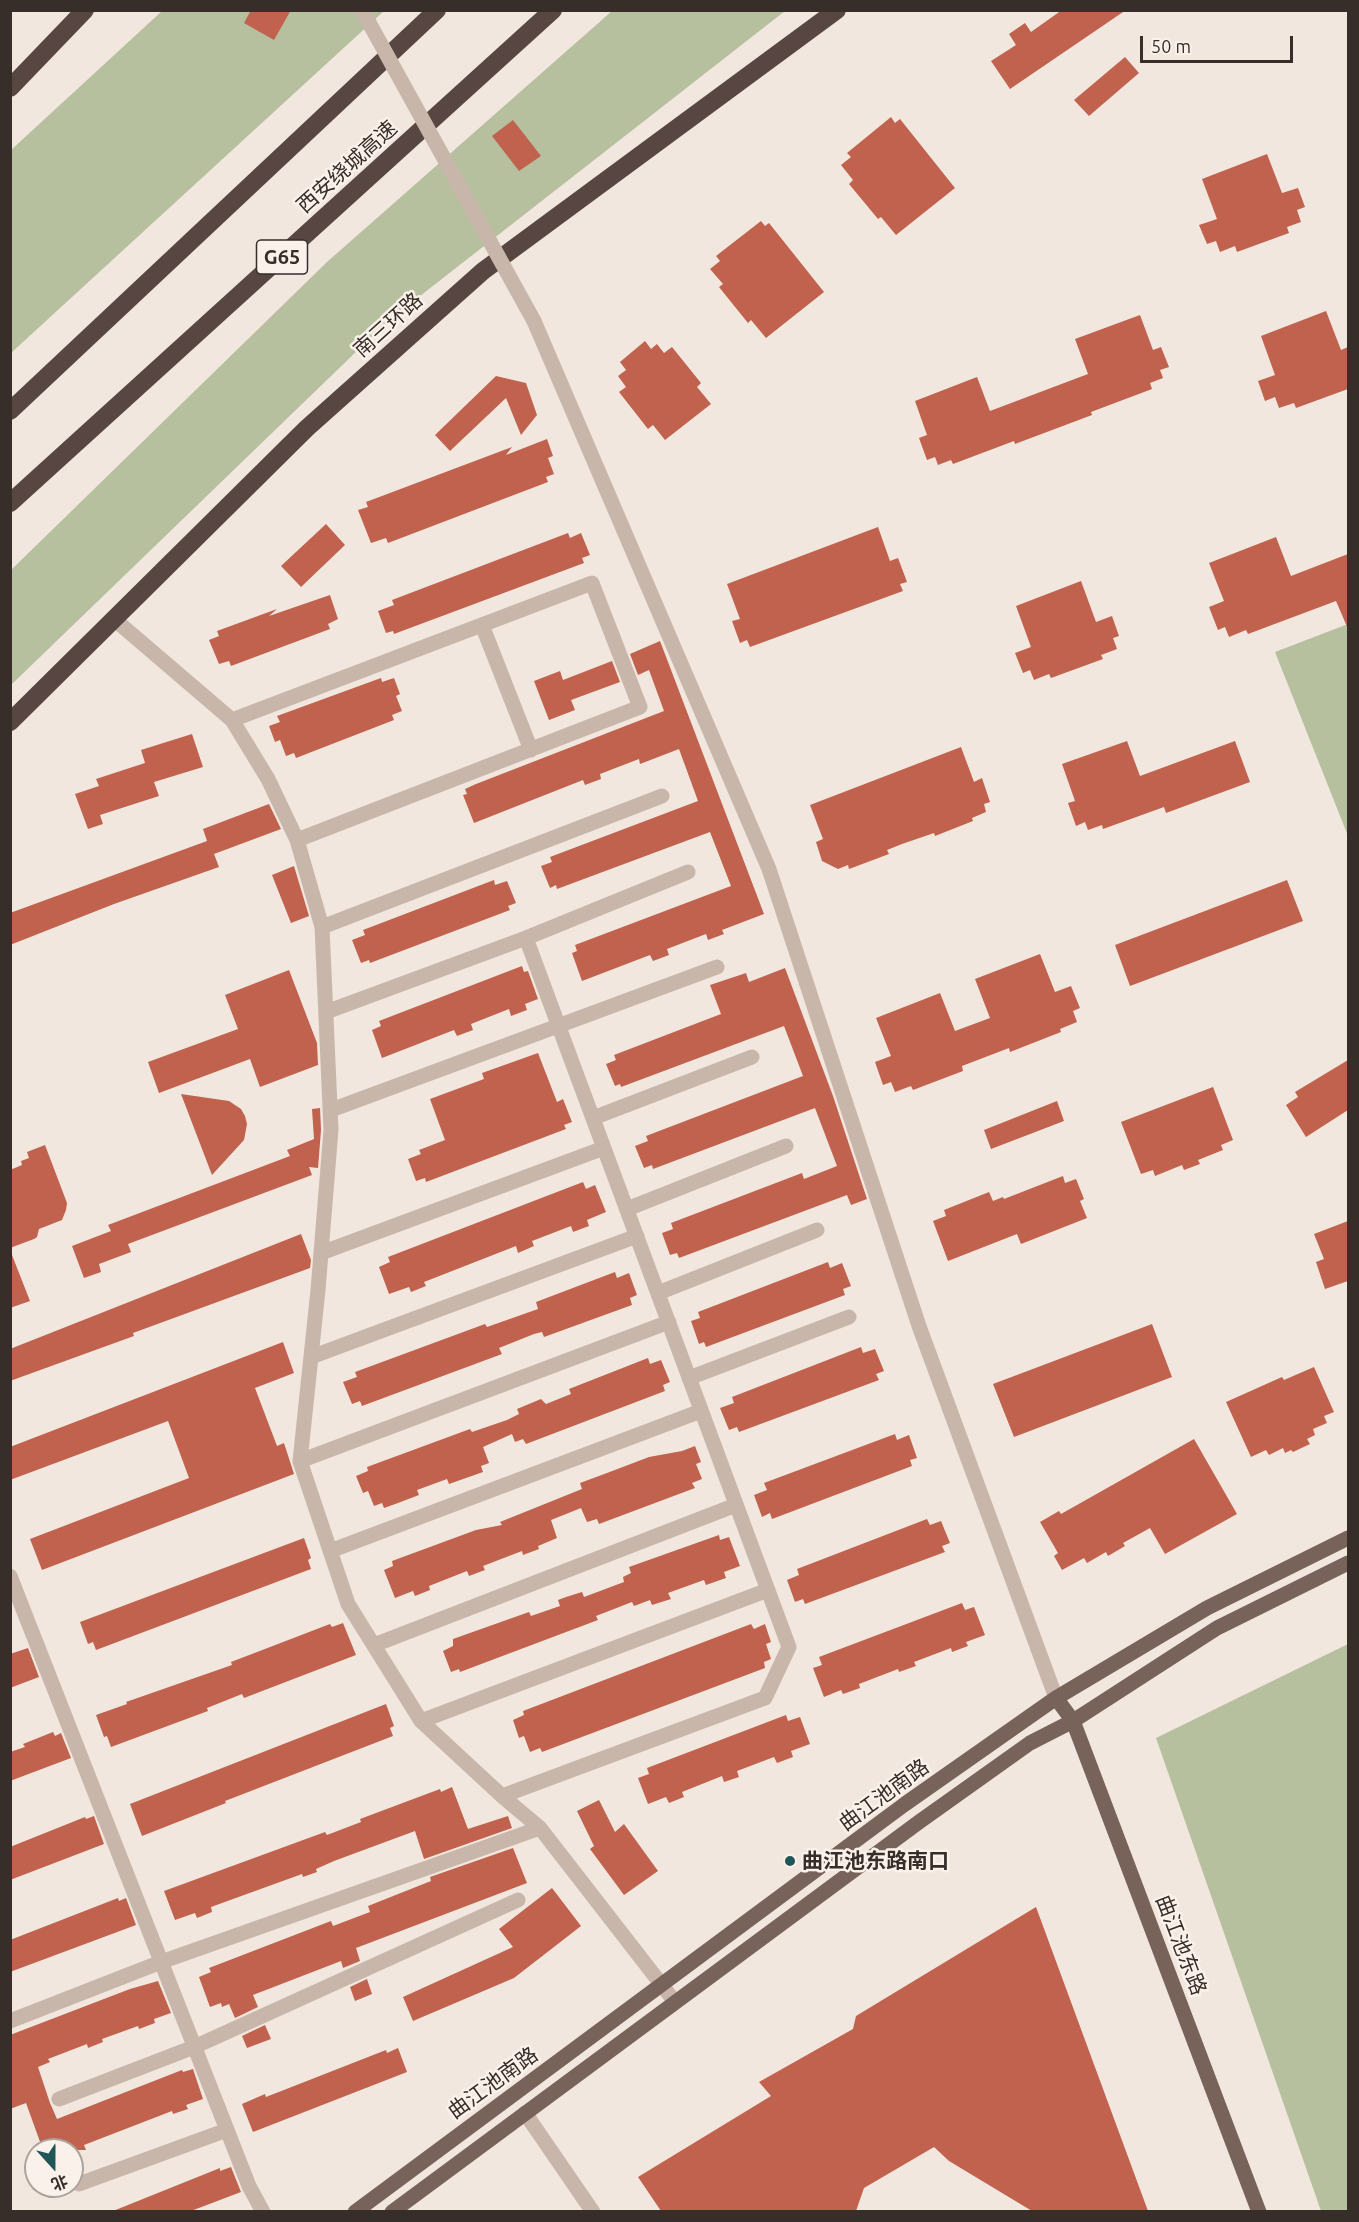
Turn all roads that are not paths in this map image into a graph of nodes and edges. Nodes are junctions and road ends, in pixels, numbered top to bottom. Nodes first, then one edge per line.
1 (85, 10) edge
2 (362, 10) edge
3 (436, 10) edge
4 (553, 10) edge
5 (837, 10) edge
6 (10, 88) edge
7 (10, 411) edge
8 (10, 503) edge
9 (114, 619) junction
10 (482, 625) junction
11 (232, 720) junction
12 (10, 722) edge
13 (531, 750) junction
14 (662, 796) dead end
15 (297, 840) junction
16 (688, 872) dead end
17 (322, 927) junction
18 (526, 939) junction
19 (717, 967) dead end
20 (326, 1012) junction
21 (559, 1026) junction
22 (752, 1057) dead end
23 (331, 1110) junction
24 (593, 1119) junction
25 (786, 1146) dead end
26 (604, 1148) junction
27 (627, 1209) junction
28 (817, 1230) dead end
29 (637, 1236) junction
30 (321, 1253) junction
31 (658, 1293) junction
32 (849, 1317) dead end
33 (669, 1322) junction
34 (311, 1357) junction
35 (689, 1378) junction
36 (701, 1411) junction
37 (300, 1461) junction
38 (736, 1505) junction
39 (1348, 1538) edge
40 (330, 1551) junction
41 (1348, 1563) edge
42 (10, 1576) edge
43 (768, 1590) junction
44 (374, 1645) junction
45 (1056, 1698) junction
46 (421, 1721) junction
47 (1073, 1721) junction
48 (502, 1796) junction
49 (540, 1828) junction
50 (518, 1900) dead end
51 (161, 1962) junction
52 (662, 1984) junction
53 (675, 2002) junction
54 (10, 2021) edge
55 (194, 2047) junction
56 (59, 2099) dead end
57 (525, 2113) junction
58 (226, 2130) junction
59 (84, 2182) edge
60 (263, 2211) edge
61 (355, 2211) edge
62 (392, 2211) edge
63 (593, 2211) edge
64 (1260, 2211) edge

1 - 6 highway
2 - 45 street, bridge
3 - 7 highway
4 - 8 highway, 西安绕城高速 / G65
5 - 9 highway, 南三环路
9 - 11 street
9 - 12 highway, 南三环路
10 - 11 street
10 - 13 street
10 - 13 street
11 - 15 street
13 - 15 street
14 - 17 street
15 - 17 street
16 - 18 street
17 - 20 street
18 - 20 street
18 - 21 street
19 - 21 street
20 - 23 street
21 - 23 street
21 - 24 street
22 - 24 street
23 - 30 street
24 - 26 street
25 - 27 street
26 - 27 street
26 - 30 street
27 - 29 street
28 - 31 street
29 - 31 street
29 - 34 street
30 - 34 street
31 - 33 street
32 - 35 street
33 - 35 street
33 - 37 street
34 - 37 street
35 - 36 street
36 - 38 street
36 - 40 street
37 - 40 street
38 - 43 street
38 - 44 street
39 - 45 main road, 曲江池南路
40 - 44 street
41 - 47 main road, 曲江池南路
42 - 51 street
43 - 46 street
43 - 48 street
44 - 46 street
45 - 47 main road, 曲江池东路
45 - 52 main road, 曲江池南路
46 - 48 street
47 - 53 main road, 曲江池南路
47 - 64 main road, 曲江池东路
48 - 49 street
49 - 51 street
49 - 52 street
50 - 55 street
51 - 54 street
51 - 55 street
52 - 53 street
52 - 61 main road, 曲江池南路
53 - 57 main road, 曲江池南路
55 - 56 street
55 - 58 street
57 - 62 main road, 曲江池南路
57 - 63 street
58 - 59 street
58 - 60 street

